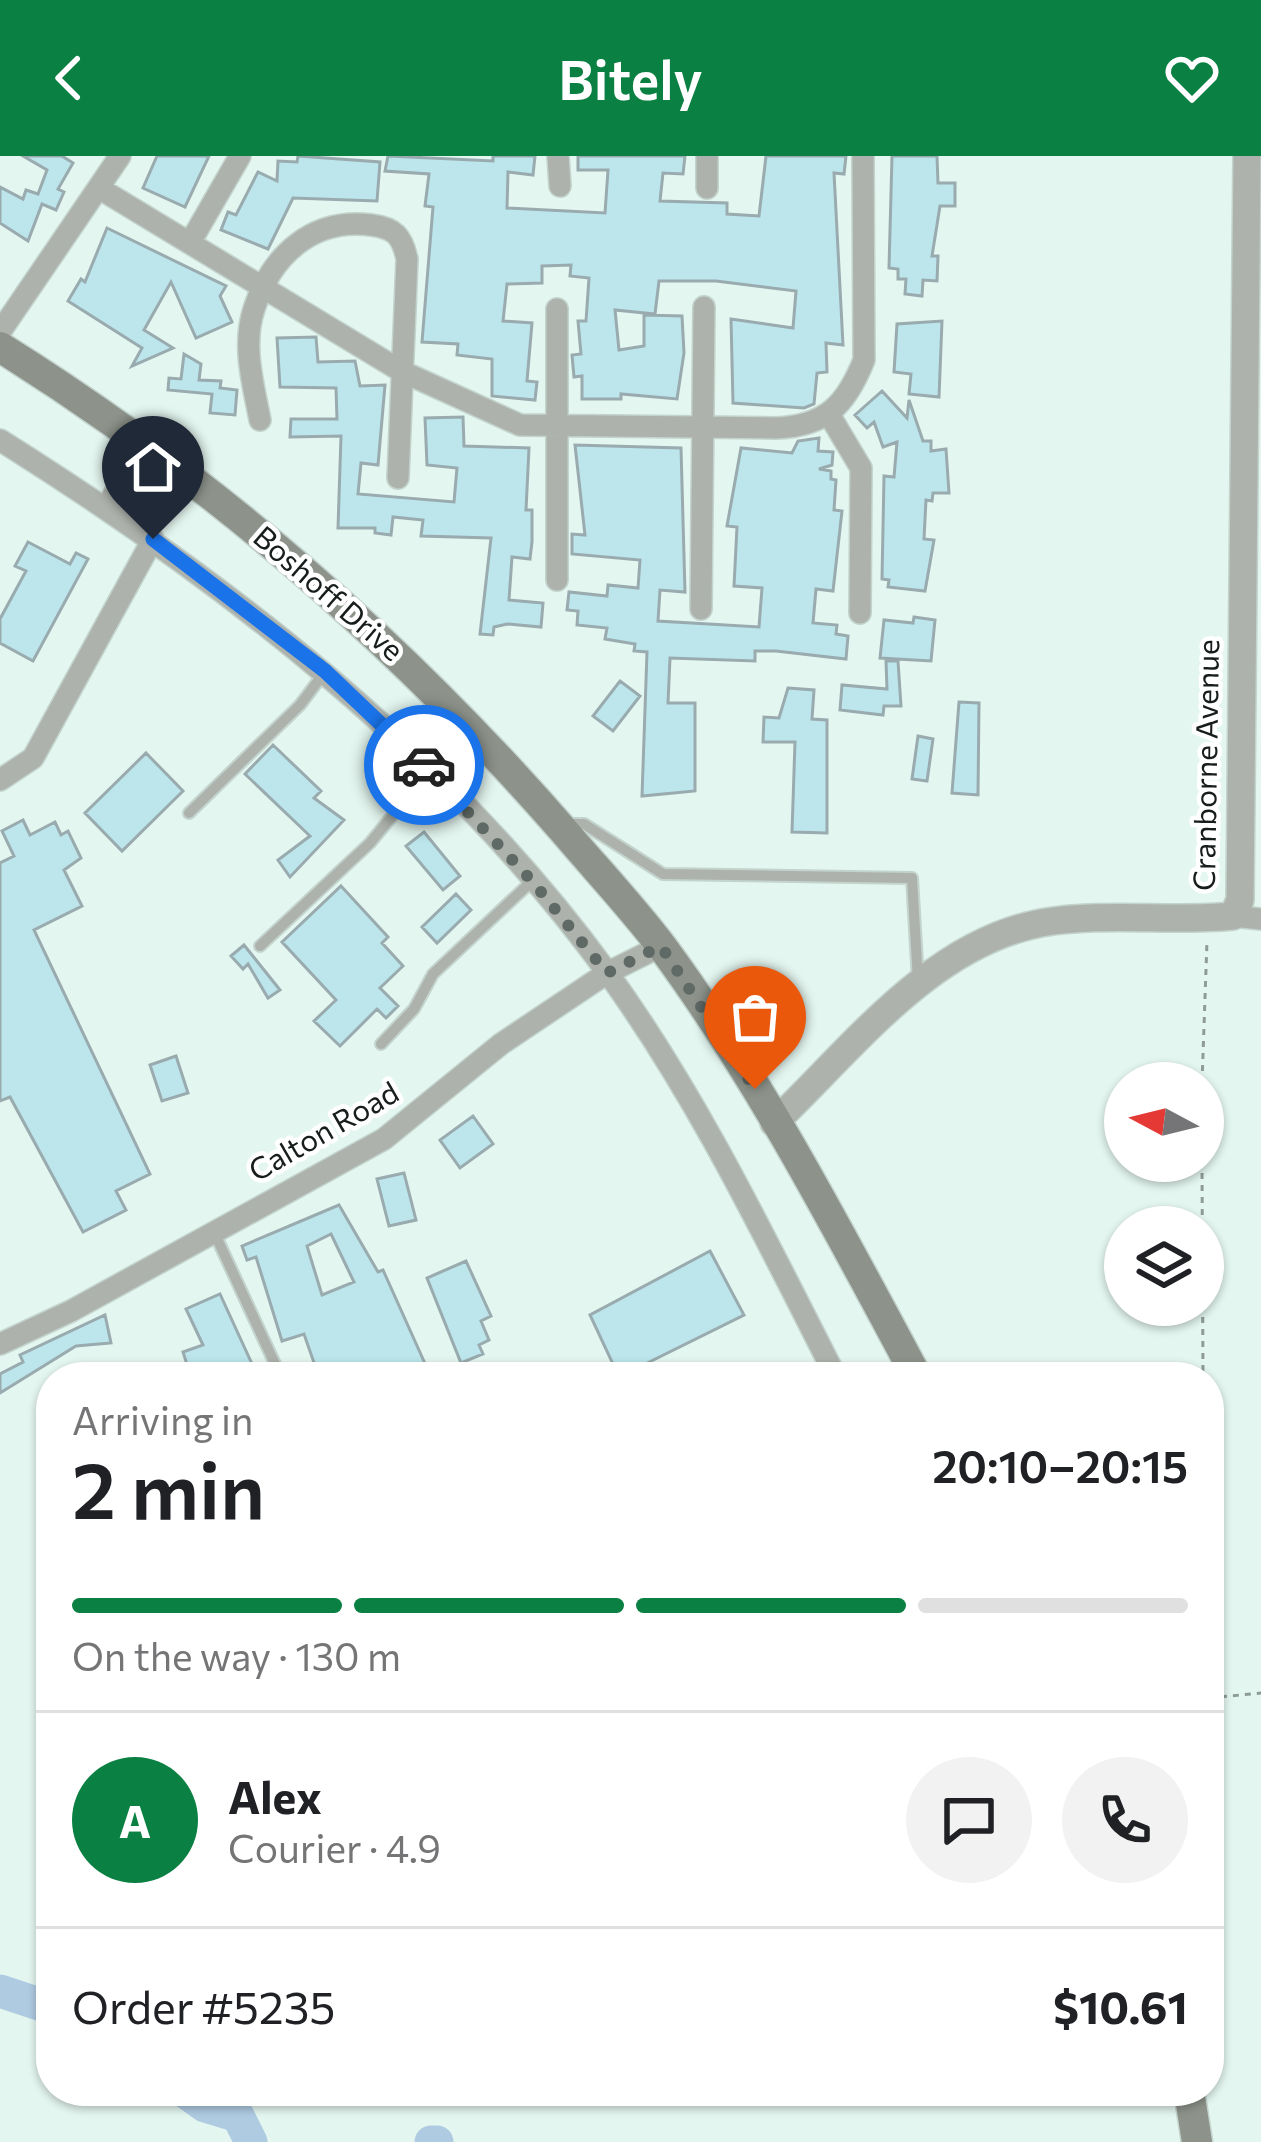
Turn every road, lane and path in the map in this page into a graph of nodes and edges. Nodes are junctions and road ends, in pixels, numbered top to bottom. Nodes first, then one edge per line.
1 (120, 156) edge
2 (240, 156) edge
3 (559, 156) edge
4 (707, 156) edge
5 (863, 156) edge
6 (1246, 156) edge
7 (560, 185) dead end
8 (707, 188) dead end
9 (102, 190) junction
10 (191, 241) junction
11 (264, 285) junction
12 (704, 307) dead end
13 (557, 309) dead end
14 (0, 332) edge
15 (0, 347) edge
16 (401, 371) junction
17 (830, 416) junction
18 (260, 420) dead end
19 (704, 428) junction
20 (557, 430) junction
21 (0, 440) edge
22 (144, 446) junction
23 (398, 478) dead end
24 (106, 507) junction
25 (153, 539) junction
26 (557, 580) dead end
27 (701, 609) dead end
28 (860, 613) dead end
29 (325, 671) junction
30 (430, 770) junction
31 (0, 780) edge
32 (189, 813) dead end
33 (558, 825) junction
34 (532, 881) junction
35 (1234, 918) edge
36 (260, 946) dead end
37 (661, 946) junction
38 (607, 973) junction
39 (919, 984) junction
40 (382, 1044) dead end
41 (1206, 1062) edge
42 (774, 1123) junction
43 (1202, 1182) edge
44 (213, 1229) junction
45 (0, 1344) edge
46 (274, 1362) edge
47 (828, 1362) edge
48 (909, 1362) edge
49 (1203, 1362) edge
50 (1261, 1693) edge
51 (1224, 1697) edge
52 (1191, 2106) edge
53 (1197, 2142) edge

1 - 9 street
2 - 10 street
3 - 7 street
4 - 8 street
5 - 17 street
6 - 35 street, Cranborne Avenue
9 - 10 street
9 - 14 street
10 - 11 street
11 - 16 street
11 - 16 street
11 - 18 street
12 - 19 street
13 - 20 street
15 - 22 main road, Boshoff Drive
16 - 20 street
16 - 23 street
17 - 19 street
17 - 28 street
19 - 20 street
19 - 27 street
20 - 26 street
21 - 24 street
22 - 24 street
22 - 33 main road, Boshoff Drive
24 - 25 street
25 - 29 street
25 - 31 street
29 - 30 street
29 - 32 lane
30 - 34 street
30 - 36 lane
33 - 37 main road, Boshoff Drive
33 - 39 lane
34 - 38 street
34 - 40 lane
35 - 39 street, Cranborne Avenue
35 - 41 path
37 - 38 street, Calton Road
37 - 42 main road, Boshoff Drive
38 - 44 street, Calton Road
38 - 47 street
39 - 42 street, Cranborne Avenue
42 - 48 main road, Boshoff Drive
43 - 49 path
44 - 45 street, Calton Road
44 - 46 lane
50 - 51 path
52 - 53 main road

